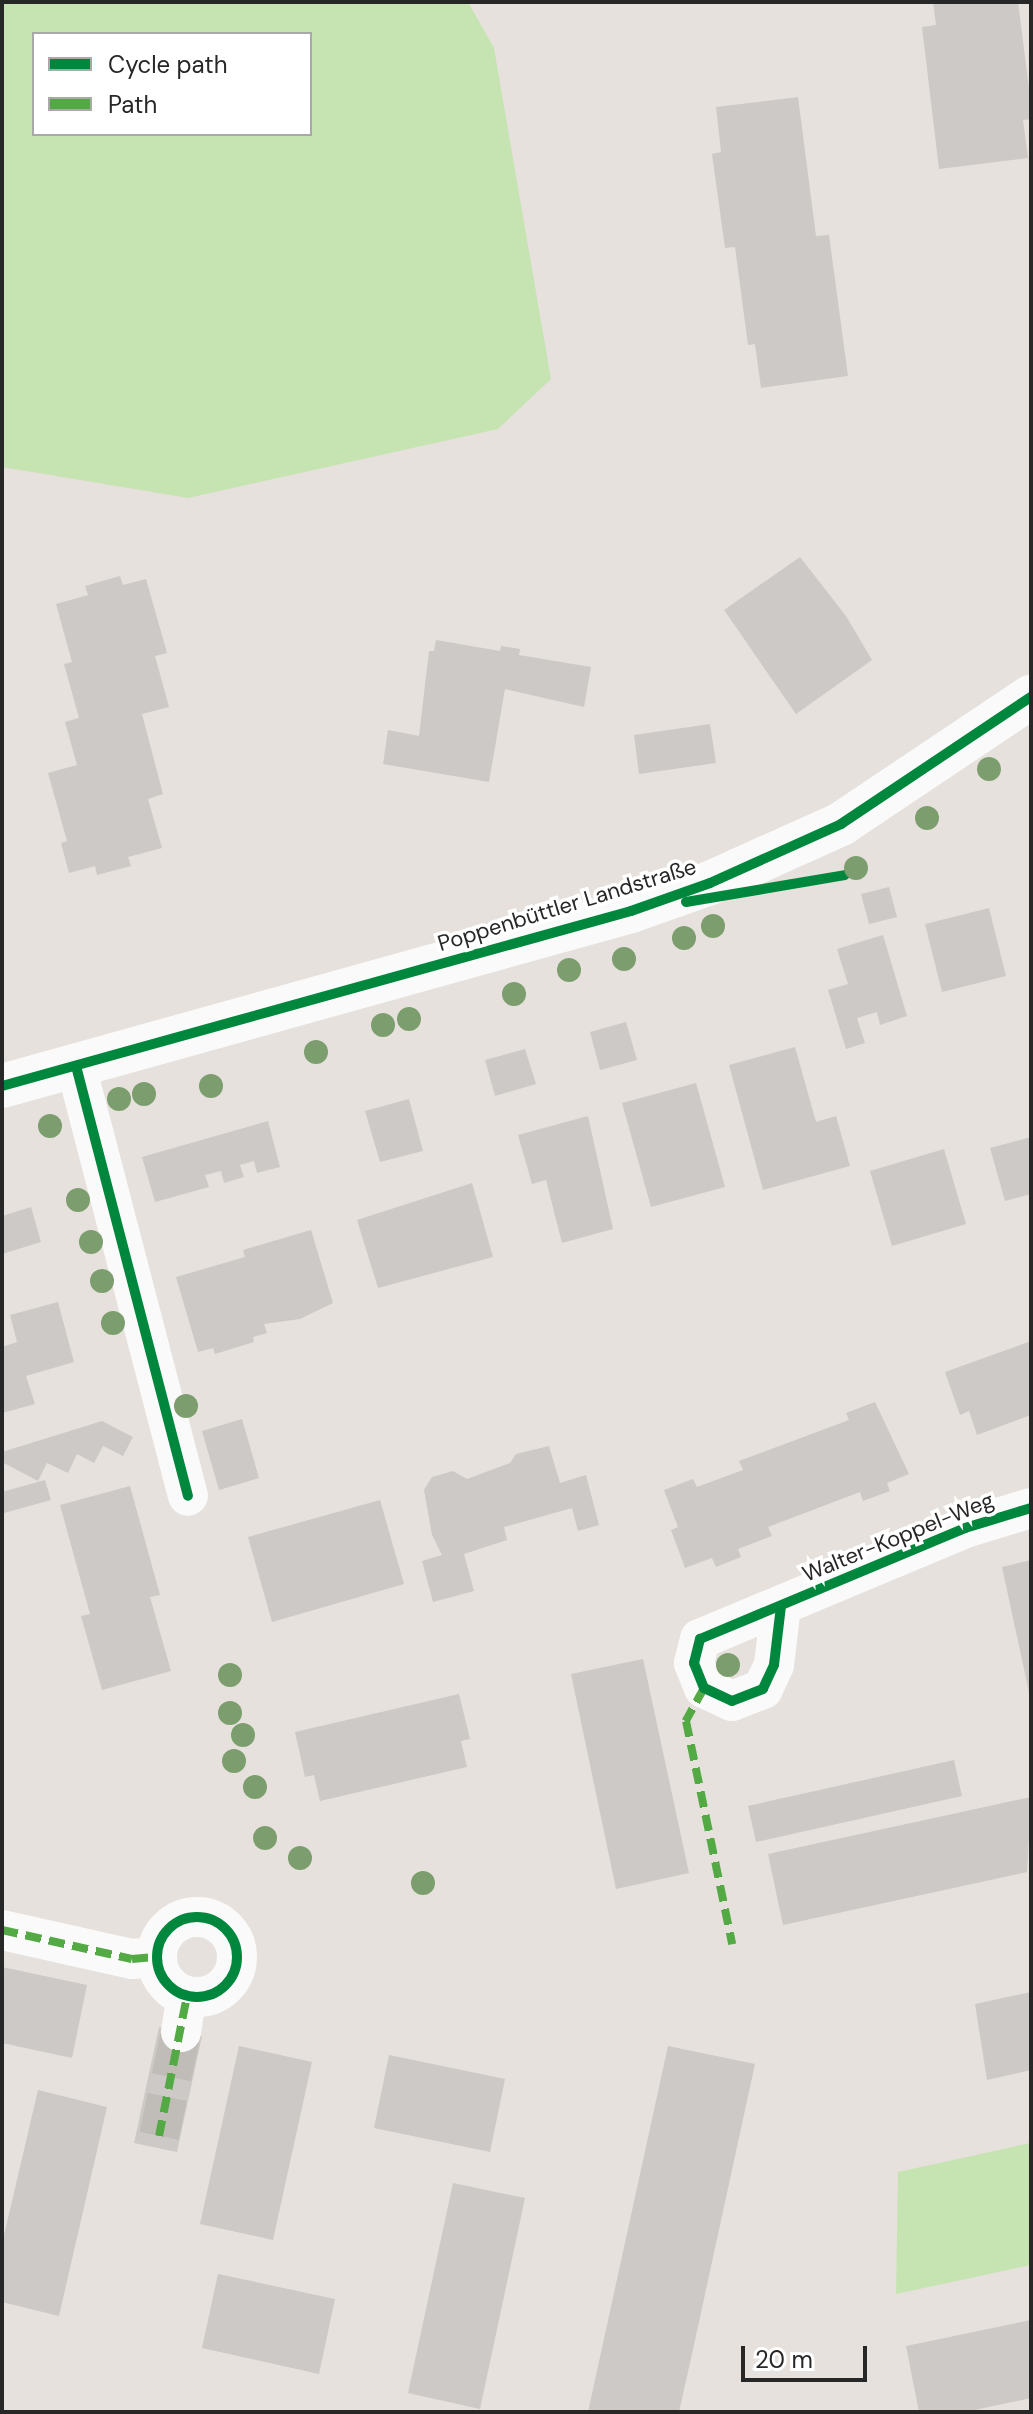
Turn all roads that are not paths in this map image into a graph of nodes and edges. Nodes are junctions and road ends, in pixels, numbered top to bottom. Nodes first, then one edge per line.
1 (1031, 697) edge
2 (76, 1066) junction
3 (2, 1086) edge
4 (188, 1496) dead end
5 (1031, 1508) edge
6 (781, 1606) dead end
7 (2, 1930) edge
8 (157, 1957) junction

1 - 2 main road, Poppenbüttler Landstraße
2 - 3 main road, Poppenbüttler Landstraße
2 - 4 street
5 - 6 street, Walter-Koppel-Weg
7 - 8 street
8 - 8 street

